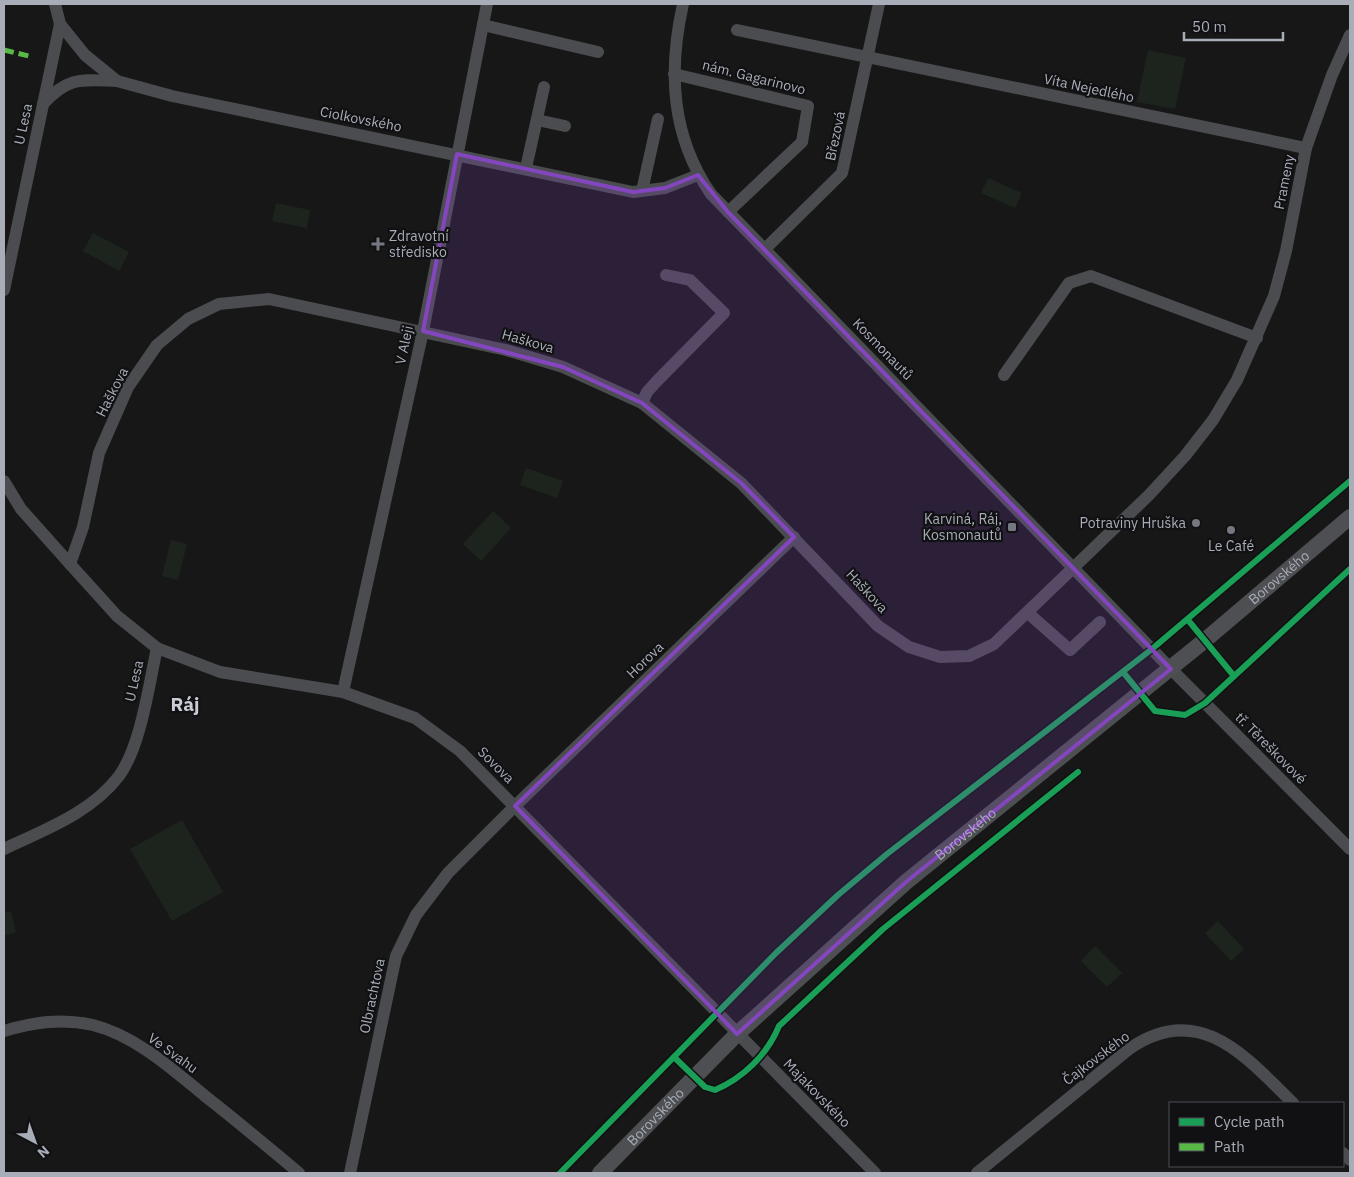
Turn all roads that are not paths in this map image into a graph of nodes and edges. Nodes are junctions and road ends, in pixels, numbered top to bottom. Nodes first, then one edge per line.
1 (55, 4) edge
2 (487, 4) edge
3 (683, 4) edge
4 (879, 4) edge
5 (60, 24) junction
6 (482, 25) junction
7 (738, 30) dead end
8 (1350, 35) edge
9 (598, 52) dead end
10 (867, 58) junction
11 (674, 74) junction
12 (117, 81) junction
13 (544, 87) dead end
14 (42, 104) junction
15 (658, 119) dead end
16 (537, 120) junction
17 (565, 126) dead end
18 (1306, 148) junction
19 (457, 154) junction
20 (526, 168) junction
21 (698, 175) junction
22 (642, 191) junction
23 (728, 212) junction
24 (765, 250) junction
25 (666, 274) dead end
26 (4, 290) edge
27 (423, 330) junction
28 (1258, 338) junction
29 (1004, 374) dead end
30 (642, 404) junction
31 (4, 481) edge
32 (1350, 517) edge
33 (794, 536) junction
34 (70, 564) junction
35 (1073, 568) junction
36 (1028, 613) junction
37 (1100, 622) dead end
38 (157, 648) junction
39 (1170, 668) junction
40 (343, 692) junction
41 (515, 806) junction
42 (1350, 848) edge
43 (4, 849) edge
44 (4, 1031) edge
45 (738, 1034) junction
46 (1292, 1102) edge
47 (299, 1173) edge
48 (350, 1173) edge
49 (600, 1173) edge
50 (875, 1173) edge
51 (977, 1173) edge

1 - 5 street, Ciolkovského
2 - 6 street, V Aleji
3 - 11 street, Kosmonautů
4 - 10 street, Březová
5 - 12 street, Ciolkovského
5 - 14 street, U Lesa
6 - 9 street
6 - 19 street, V Aleji
7 - 10 street
8 - 18 street, Prameny
10 - 18 street, Víta Nejedlého
10 - 24 street, Březová
11 - 21 street, Kosmonautů
11 - 23 street, nám. Gagarinovo
12 - 14 street
12 - 19 street, Ciolkovského
13 - 16 street
14 - 26 street, U Lesa
15 - 22 street
16 - 17 street
16 - 20 street
18 - 28 street, Prameny
19 - 20 street, Ciolkovského
19 - 27 street, V Aleji
20 - 22 street, Ciolkovského
21 - 22 street, Ciolkovského
21 - 23 street, Kosmonautů
23 - 24 street, Kosmonautů
24 - 35 street, Kosmonautů
25 - 30 street
27 - 30 street, Haškova
27 - 34 street, Haškova
27 - 40 street, V Aleji
28 - 29 street
28 - 35 street, Prameny
30 - 33 street, Haškova
31 - 34 street, U Lesa
32 - 39 main road, Borovského
33 - 36 street, Haškova
33 - 41 street, Horova
34 - 38 street, U Lesa
35 - 36 street, Haškova
35 - 39 street, Kosmonautů
36 - 37 street
38 - 40 street, Sovova
38 - 43 street, U Lesa
39 - 42 street, tř. Těreškovové
39 - 45 main road, Borovského
40 - 41 street, Sovova
41 - 45 street, Sovova
41 - 48 street, Olbrachtova
44 - 47 street, Ve Svahu
45 - 49 main road, Borovského
45 - 50 street, Majakovského
46 - 51 street, Čajkovského

